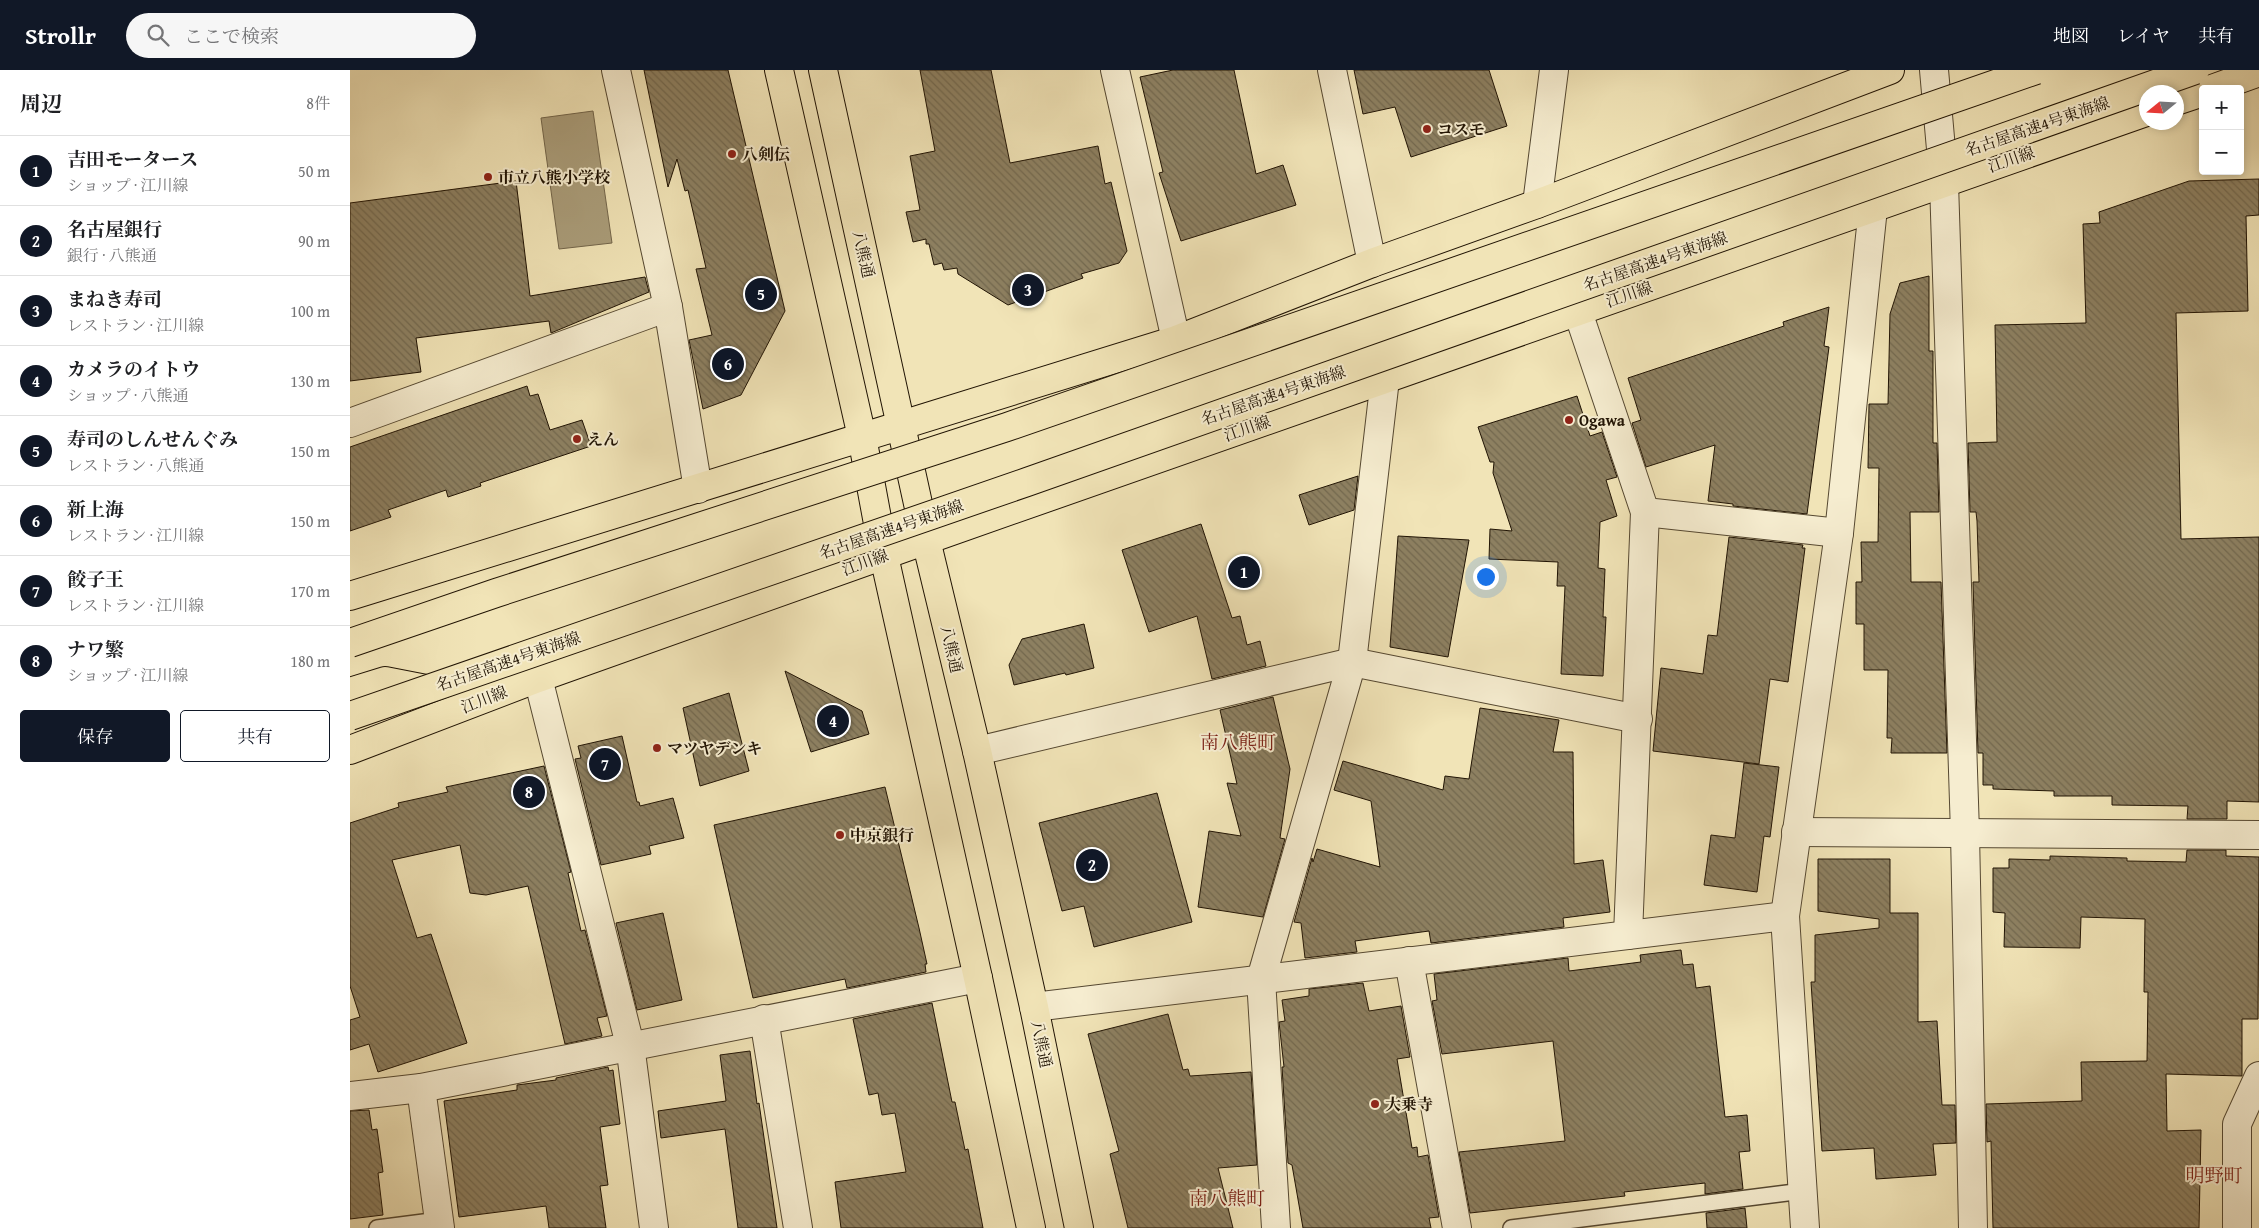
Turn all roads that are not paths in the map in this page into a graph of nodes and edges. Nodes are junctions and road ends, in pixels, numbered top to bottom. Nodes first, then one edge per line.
1 (616, 70) edge
2 (780, 70) edge
3 (823, 70) edge
4 (1115, 70) edge
5 (1332, 70) edge
6 (1554, 70) edge
7 (1890, 70) edge
8 (1934, 70) edge
9 (2036, 70) edge
10 (2194, 70) edge
11 (2259, 72) edge
12 (2223, 85) edge
13 (2199, 93) edge
14 (2184, 98) edge
15 (2139, 114) edge
16 (1944, 183) junction
17 (1537, 204) junction
18 (1873, 208) junction
19 (1372, 263) junction
20 (668, 307) junction
21 (1578, 312) junction
22 (1176, 340) junction
23 (1385, 379) junction
24 (350, 423) edge
25 (902, 425) junction
26 (862, 437) junction
27 (698, 489) junction
28 (1646, 512) junction
29 (1839, 533) junction
30 (926, 540) junction
31 (884, 556) junction
32 (350, 596) edge
33 (350, 644) edge
34 (1352, 662) junction
35 (538, 678) junction
36 (426, 689) junction
37 (350, 692) edge
38 (350, 716) edge
39 (1638, 719) junction
40 (350, 750) edge
41 (976, 751) junction
42 (1796, 832) junction
43 (1965, 833) junction
44 (2259, 835) edge
45 (1785, 916) junction
46 (1628, 935) junction
47 (1409, 961) junction
48 (978, 978) junction
49 (1261, 979) junction
50 (1034, 1007) junction
51 (764, 1019) junction
52 (630, 1045) junction
53 (2259, 1076) edge
54 (420, 1088) junction
55 (350, 1096) edge
56 (1802, 1191) junction
57 (439, 1224) edge
58 (377, 1228) edge
59 (654, 1228) edge
60 (798, 1228) edge
61 (1031, 1228) edge
62 (1079, 1228) edge
63 (1276, 1228) edge
64 (1456, 1228) edge
65 (1511, 1228) edge
66 (1805, 1228) edge
67 (1973, 1228) edge
68 (2237, 1228) edge

1 - 20 street
2 - 26 main road
3 - 25 main road, 八熊通
4 - 22 street
5 - 19 street
6 - 17 street
7 - 17 main road
8 - 16 street
9 - 33 main road, bridge
10 - 36 main road, 名古屋高速4号東海線, bridge
11 - 12 main road
13 - 14 main road
15 - 16 main road, 江川線
16 - 18 main road, 江川線
16 - 43 street
17 - 19 main road
18 - 21 main road, 江川線
18 - 29 street
19 - 22 main road
20 - 24 street
20 - 27 street
21 - 23 main road, 江川線
21 - 28 street
22 - 25 main road
23 - 30 main road, 江川線
23 - 34 street
25 - 26 main road
25 - 30 main road, 八熊通
26 - 27 main road
26 - 31 main road
27 - 32 main road
28 - 29 street
28 - 39 street
29 - 42 street
30 - 31 main road, 江川線
30 - 41 main road, 八熊通
31 - 35 main road, 江川線
31 - 48 main road
34 - 39 street
34 - 41 street
34 - 49 street
35 - 40 main road, 江川線
35 - 52 street
36 - 37 main road
36 - 38 main road, 名古屋高速4号東海線, bridge
39 - 46 street
41 - 50 main road, 八熊通
42 - 43 street
42 - 45 street
43 - 44 street
43 - 67 street
45 - 46 street
45 - 56 street
46 - 47 street
47 - 49 street
47 - 64 street
48 - 51 street
48 - 61 main road
49 - 50 street
49 - 63 street
50 - 62 main road, 八熊通
51 - 52 street
51 - 60 street
52 - 54 street
52 - 59 street
53 - 68 street
54 - 55 street
54 - 57 street
56 - 65 lane
56 - 66 street
57 - 58 lane

